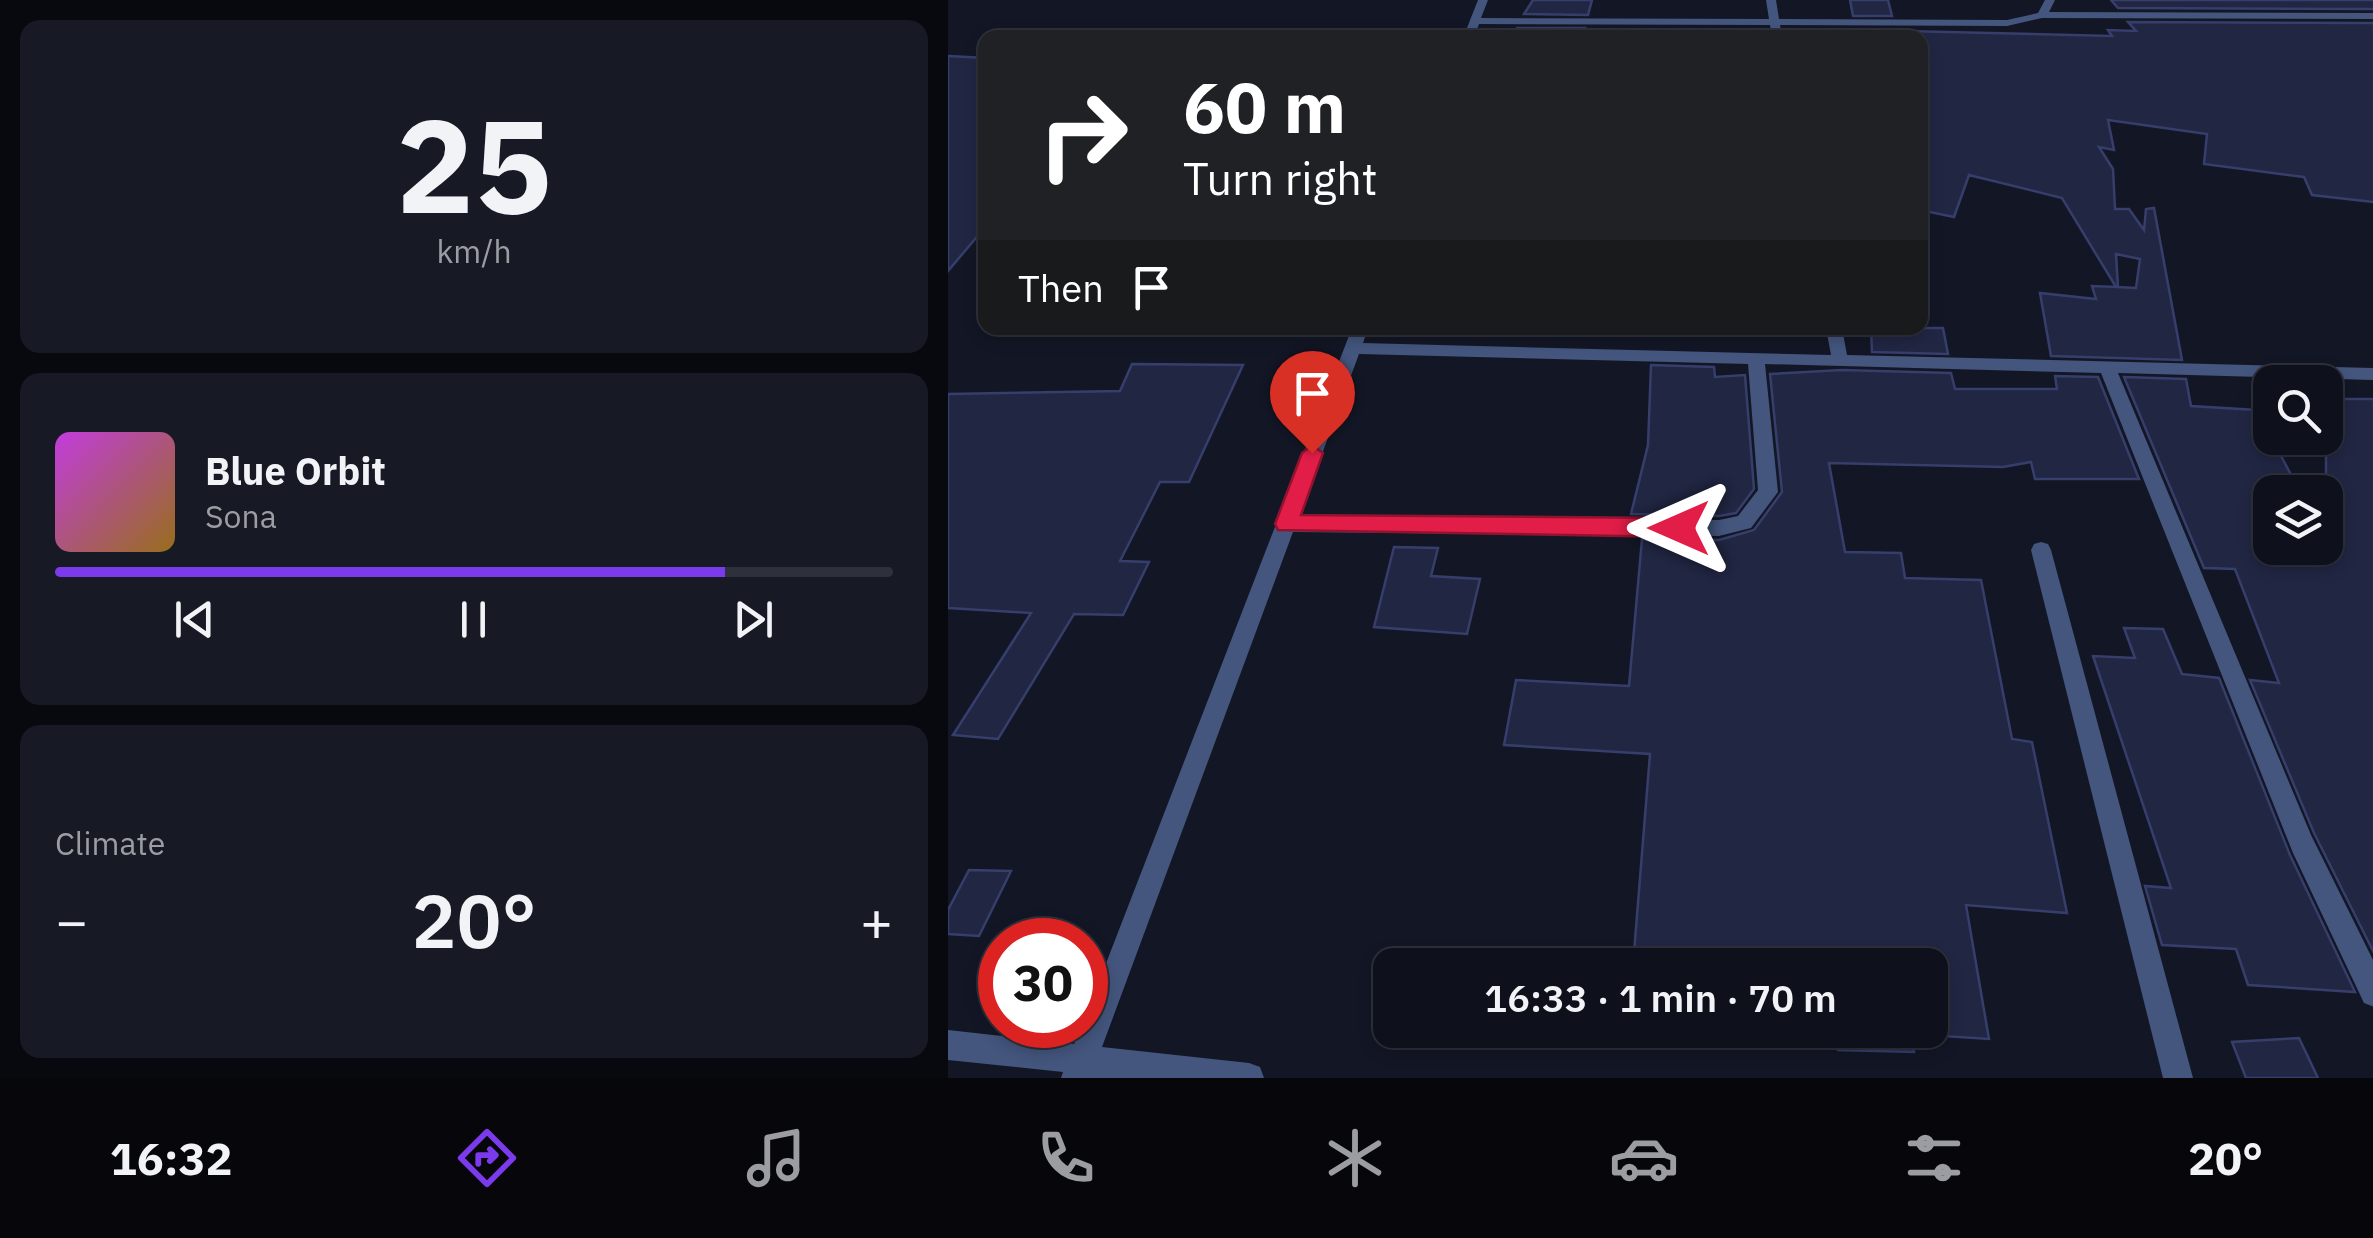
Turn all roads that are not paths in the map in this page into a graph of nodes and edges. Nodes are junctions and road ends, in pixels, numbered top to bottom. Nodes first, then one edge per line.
1 (1483, 0) edge
2 (1771, 0) edge
3 (2050, 0) edge
4 (2042, 16) junction
5 (2374, 16) edge
6 (1475, 21) junction
7 (1774, 21) junction
8 (1471, 30) edge
9 (1776, 30) edge
10 (1835, 335) edge
11 (1356, 338) edge
12 (1756, 358) junction
13 (1840, 360) junction
14 (2106, 365) junction
15 (2374, 374) edge
16 (1286, 524) junction
17 (2041, 550) dead end
18 (2374, 992) edge
19 (948, 1044) edge
20 (1080, 1069) edge
21 (1249, 1078) edge
22 (2178, 1078) edge

1 - 6 street
2 - 7 street
3 - 4 street
4 - 5 street
4 - 7 street
6 - 7 street
6 - 8 street
7 - 9 street
10 - 13 street
11 - 12 street
11 - 16 street
12 - 13 street
12 - 16 street
13 - 14 street
14 - 15 street
14 - 18 street
16 - 20 street
17 - 22 street
19 - 20 street
20 - 21 street

